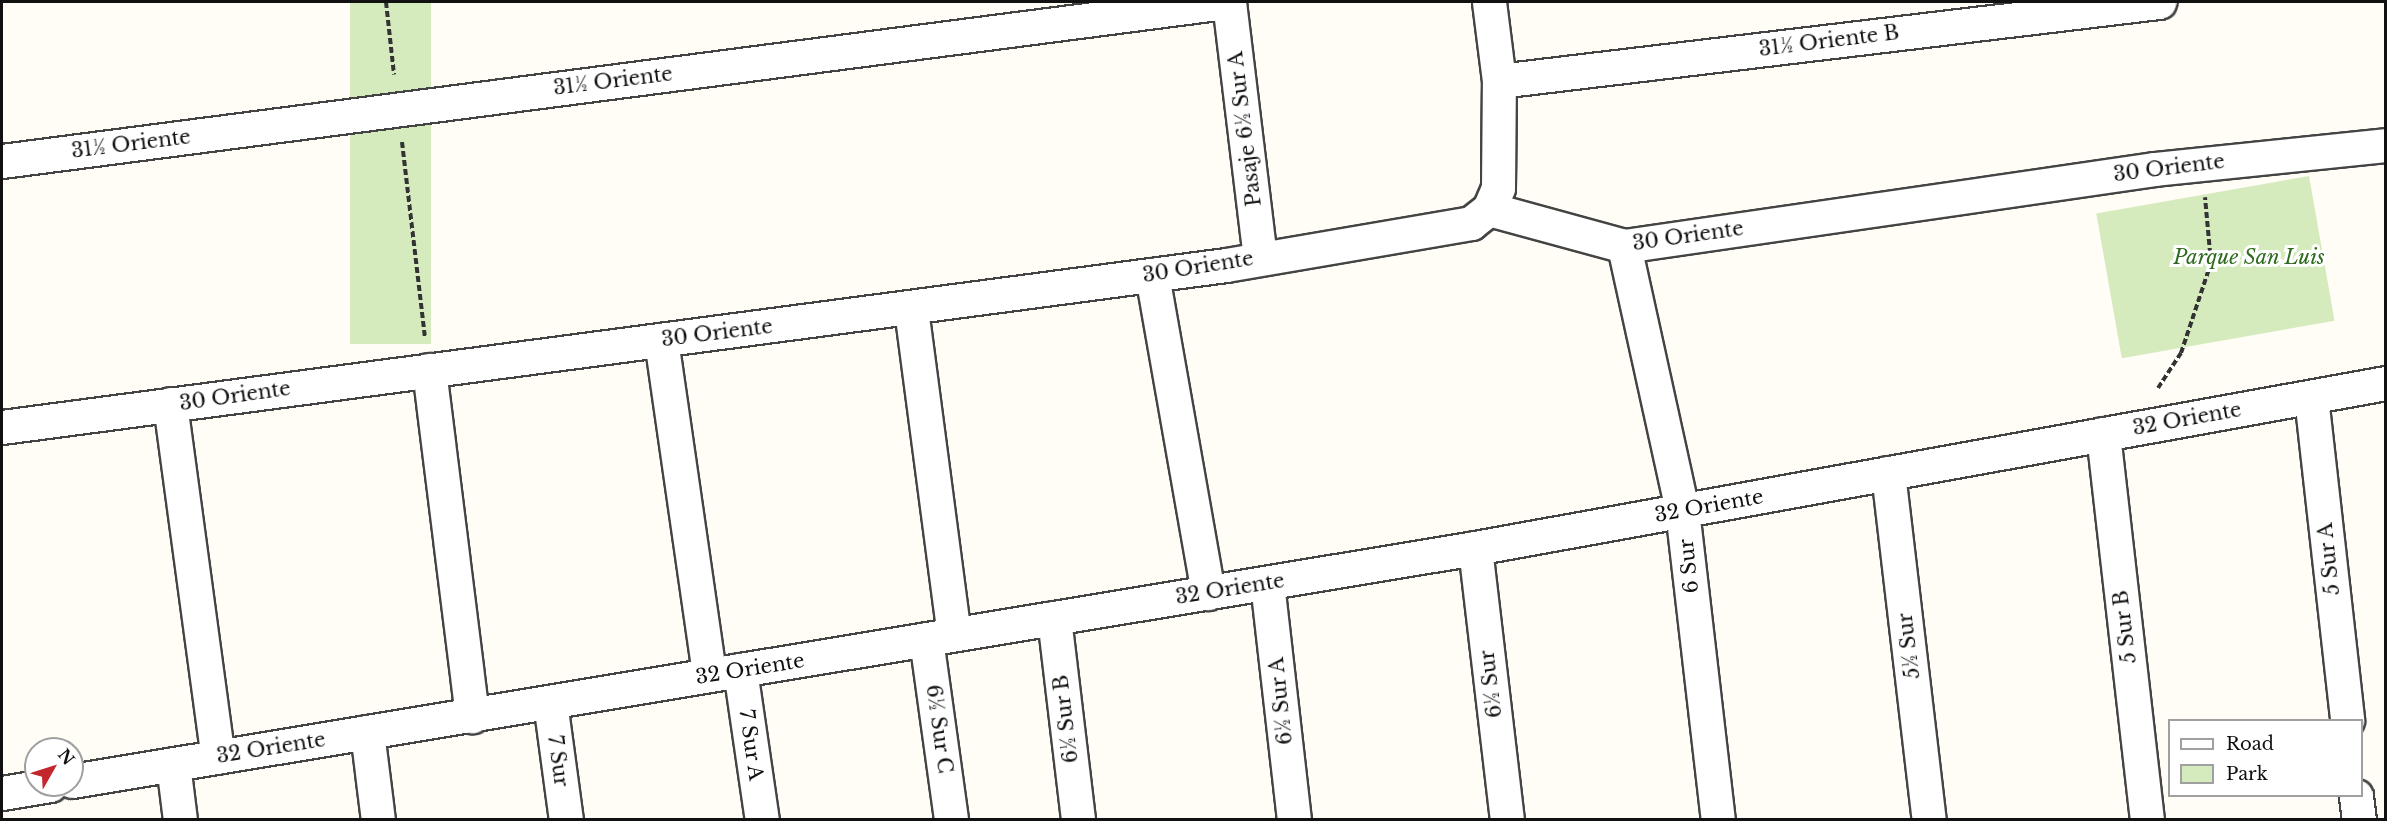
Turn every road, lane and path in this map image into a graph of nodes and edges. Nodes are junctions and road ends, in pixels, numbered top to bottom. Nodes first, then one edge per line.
1 (386, 2) edge
2 (1224, 2) edge
3 (1229, 2) edge
4 (1489, 2) edge
5 (2152, 2) edge
6 (1498, 81) junction
7 (398, 109) junction
8 (2385, 146) edge
9 (2, 161) edge
10 (2202, 164) junction
11 (1489, 209) junction
12 (1624, 246) junction
13 (1260, 257) junction
14 (1152, 275) junction
15 (911, 309) junction
16 (661, 340) junction
17 (429, 370) junction
18 (2385, 383) edge
19 (2311, 397) junction
20 (170, 404) junction
21 (2, 427) edge
22 (2117, 432) junction
23 (1888, 473) junction
24 (1682, 510) junction
25 (1475, 548) junction
26 (1267, 583) junction
27 (1208, 593) junction
28 (1054, 618) junction
29 (940, 637) junction
30 (724, 673) junction
31 (550, 702) junction
32 (472, 716) junction
33 (2348, 719) edge
34 (367, 732) junction
35 (218, 757) junction
36 (173, 764) junction
37 (84, 779) edge
38 (24, 789) edge
39 (2, 793) edge
40 (2356, 797) edge
41 (180, 819) edge
42 (378, 819) edge
43 (566, 819) edge
44 (762, 819) edge
45 (951, 819) edge
46 (1078, 819) edge
47 (1294, 819) edge
48 (1507, 819) edge
49 (1718, 819) edge
50 (1929, 819) edge
51 (2147, 819) edge
52 (2359, 819) edge

1 - 7 path
2 - 7 street, 31½ Oriente
3 - 13 street, Pasaje 6½ Sur A
4 - 6 street
5 - 6 street, 31½ Oriente B
6 - 11 street
7 - 9 street, 31½ Oriente
7 - 17 path
8 - 10 street, 30 Oriente
10 - 12 street, 30 Oriente
10 - 22 path
11 - 12 street, 30 Oriente
11 - 13 street, 30 Oriente
12 - 24 street, 6 Sur
13 - 14 street, 30 Oriente
14 - 15 street, 30 Oriente
14 - 27 street
15 - 16 street, 30 Oriente
15 - 29 street, 6½ Sur C
16 - 17 street, 30 Oriente
16 - 30 street, 7 Sur A
17 - 20 street, 30 Oriente
17 - 32 street
18 - 19 street, 32 Oriente
19 - 22 street, 32 Oriente
19 - 33 street, 5 Sur A
20 - 21 street, 30 Oriente
20 - 35 street
22 - 23 street, 32 Oriente
22 - 51 street, 5 Sur B
23 - 24 street, 32 Oriente
23 - 50 street, 5½ Sur
24 - 25 street, 32 Oriente
24 - 49 street, 6 Sur
25 - 26 street, 32 Oriente
25 - 48 street, 6½ Sur
26 - 27 street, 32 Oriente
26 - 47 street, 6½ Sur A
27 - 28 street, 32 Oriente
28 - 29 street, 32 Oriente
28 - 46 street, 6½ Sur B
29 - 30 street, 32 Oriente
29 - 45 street, 6½ Sur C
30 - 31 street, 32 Oriente
30 - 44 street, 7 Sur A
31 - 32 street, 32 Oriente
31 - 43 street, 7 Sur
32 - 34 street, 32 Oriente
34 - 35 street, 32 Oriente
34 - 42 street
35 - 36 street, 32 Oriente
36 - 37 street, 32 Oriente
36 - 41 street
38 - 39 street
40 - 52 street

